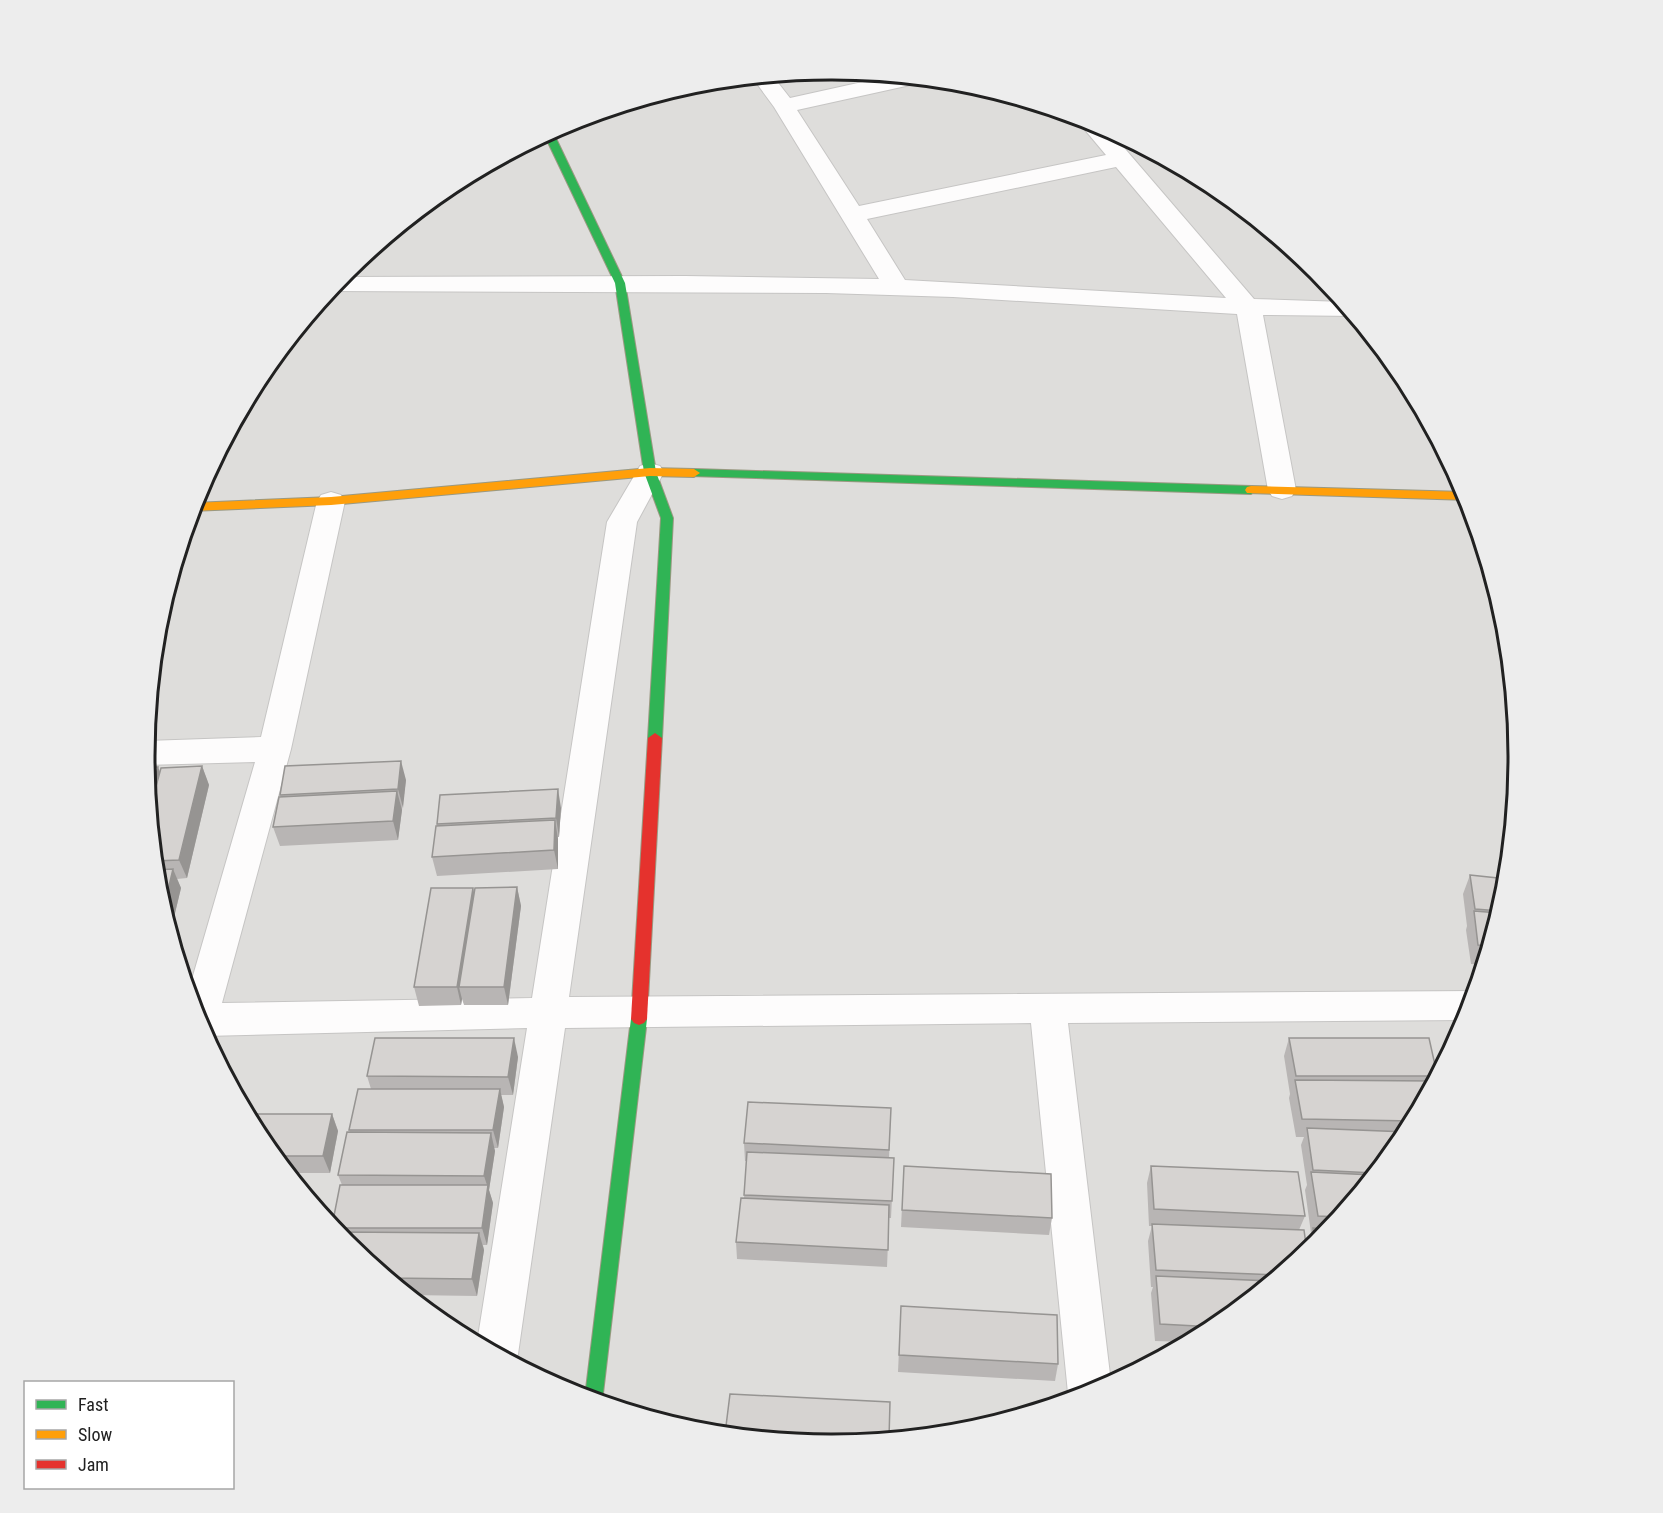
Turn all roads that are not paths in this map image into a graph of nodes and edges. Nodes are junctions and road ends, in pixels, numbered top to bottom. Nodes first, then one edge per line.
1 (891, 82) edge
2 (767, 83) edge
3 (784, 106) junction
4 (1103, 136) edge
5 (552, 140) edge
6 (1122, 159) junction
7 (851, 215) junction
8 (620, 283) junction
9 (347, 285) edge
10 (897, 287) junction
11 (1249, 309) junction
12 (1340, 310) edge
13 (650, 472) junction
14 (1282, 490) junction
15 (1456, 496) edge
16 (331, 501) junction
17 (202, 507) edge
18 (275, 749) junction
19 (155, 753) edge
20 (1461, 1005) edge
21 (202, 1006) edge
22 (1048, 1008) junction
23 (640, 1011) junction
24 (550, 1013) junction
25 (208, 1020) edge
26 (498, 1346) edge
27 (1089, 1383) edge
28 (595, 1391) edge

1 - 3 street
2 - 3 street
3 - 7 street
4 - 6 street
5 - 8 street
6 - 7 street
6 - 11 street
7 - 10 street
8 - 9 street
8 - 10 street
8 - 13 street
10 - 11 street
11 - 12 street
11 - 14 street
13 - 14 street
13 - 16 street
13 - 23 street
13 - 24 street
14 - 15 street
16 - 17 street
16 - 18 street
18 - 19 street
18 - 21 street
20 - 22 street
22 - 23 street
22 - 27 street
23 - 24 street
23 - 28 street
24 - 25 street
24 - 26 street

